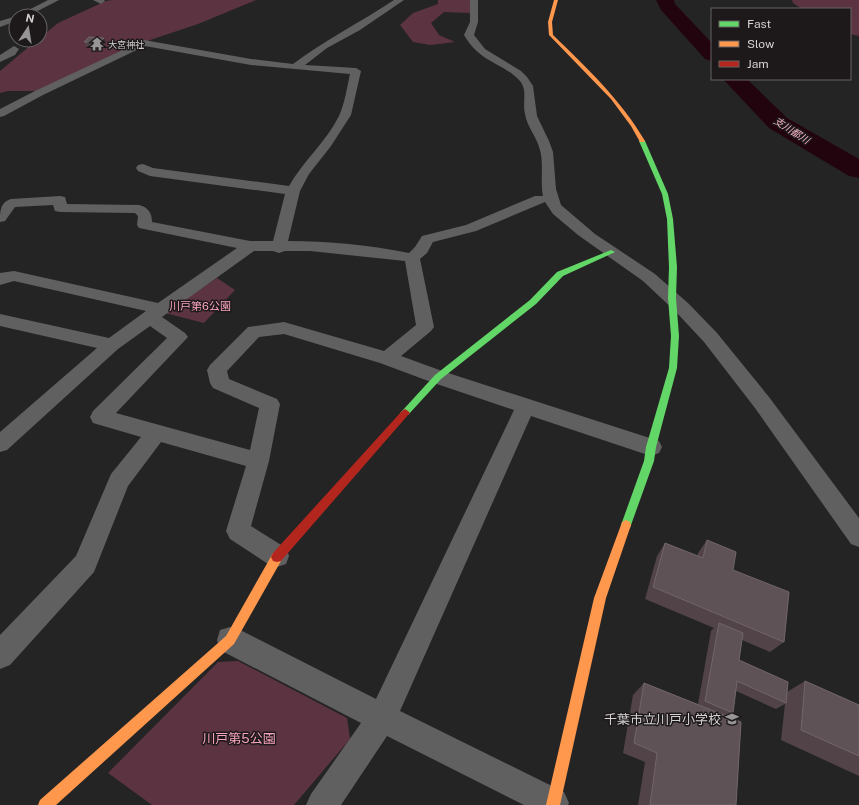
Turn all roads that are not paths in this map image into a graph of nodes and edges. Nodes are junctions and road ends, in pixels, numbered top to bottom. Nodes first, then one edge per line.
1 (55, 0) edge
2 (400, 0) edge
3 (474, 0) edge
4 (556, 0) edge
5 (38, 8) edge
6 (14, 49) dead end
7 (0, 59) edge
8 (295, 67) junction
9 (0, 114) edge
10 (143, 168) dead end
11 (293, 191) junction
12 (540, 200) dead end
13 (0, 218) edge
14 (250, 246) junction
15 (279, 248) junction
16 (611, 252) junction
17 (412, 258) junction
18 (0, 280) edge
19 (672, 298) junction
20 (155, 313) junction
21 (0, 320) edge
22 (112, 345) junction
23 (387, 358) junction
24 (438, 377) junction
25 (526, 405) junction
26 (156, 433) junction
27 (0, 444) edge
28 (651, 447) junction
29 (258, 461) junction
30 (859, 536) edge
31 (277, 556) junction
32 (230, 640) junction
33 (0, 655) edge
34 (382, 718) junction
35 (553, 804) edge
36 (44, 805) edge
37 (322, 805) edge

1 - 5 street
2 - 8 street
3 - 16 street
4 - 19 street
6 - 7 street
8 - 9 street
8 - 11 street
10 - 11 street
11 - 15 street
12 - 17 street
13 - 14 street
14 - 15 street
14 - 20 street
15 - 17 street
16 - 19 street
16 - 24 street
17 - 23 street
18 - 20 street
19 - 28 street
19 - 30 street
20 - 22 street
20 - 26 street
21 - 22 street
22 - 27 street
23 - 24 street
23 - 29 street
24 - 25 street
24 - 31 street
25 - 28 street
25 - 34 street
26 - 29 street
26 - 33 street
28 - 35 street
29 - 31 street
31 - 32 street
32 - 34 street
32 - 36 street
34 - 35 street
34 - 37 street

